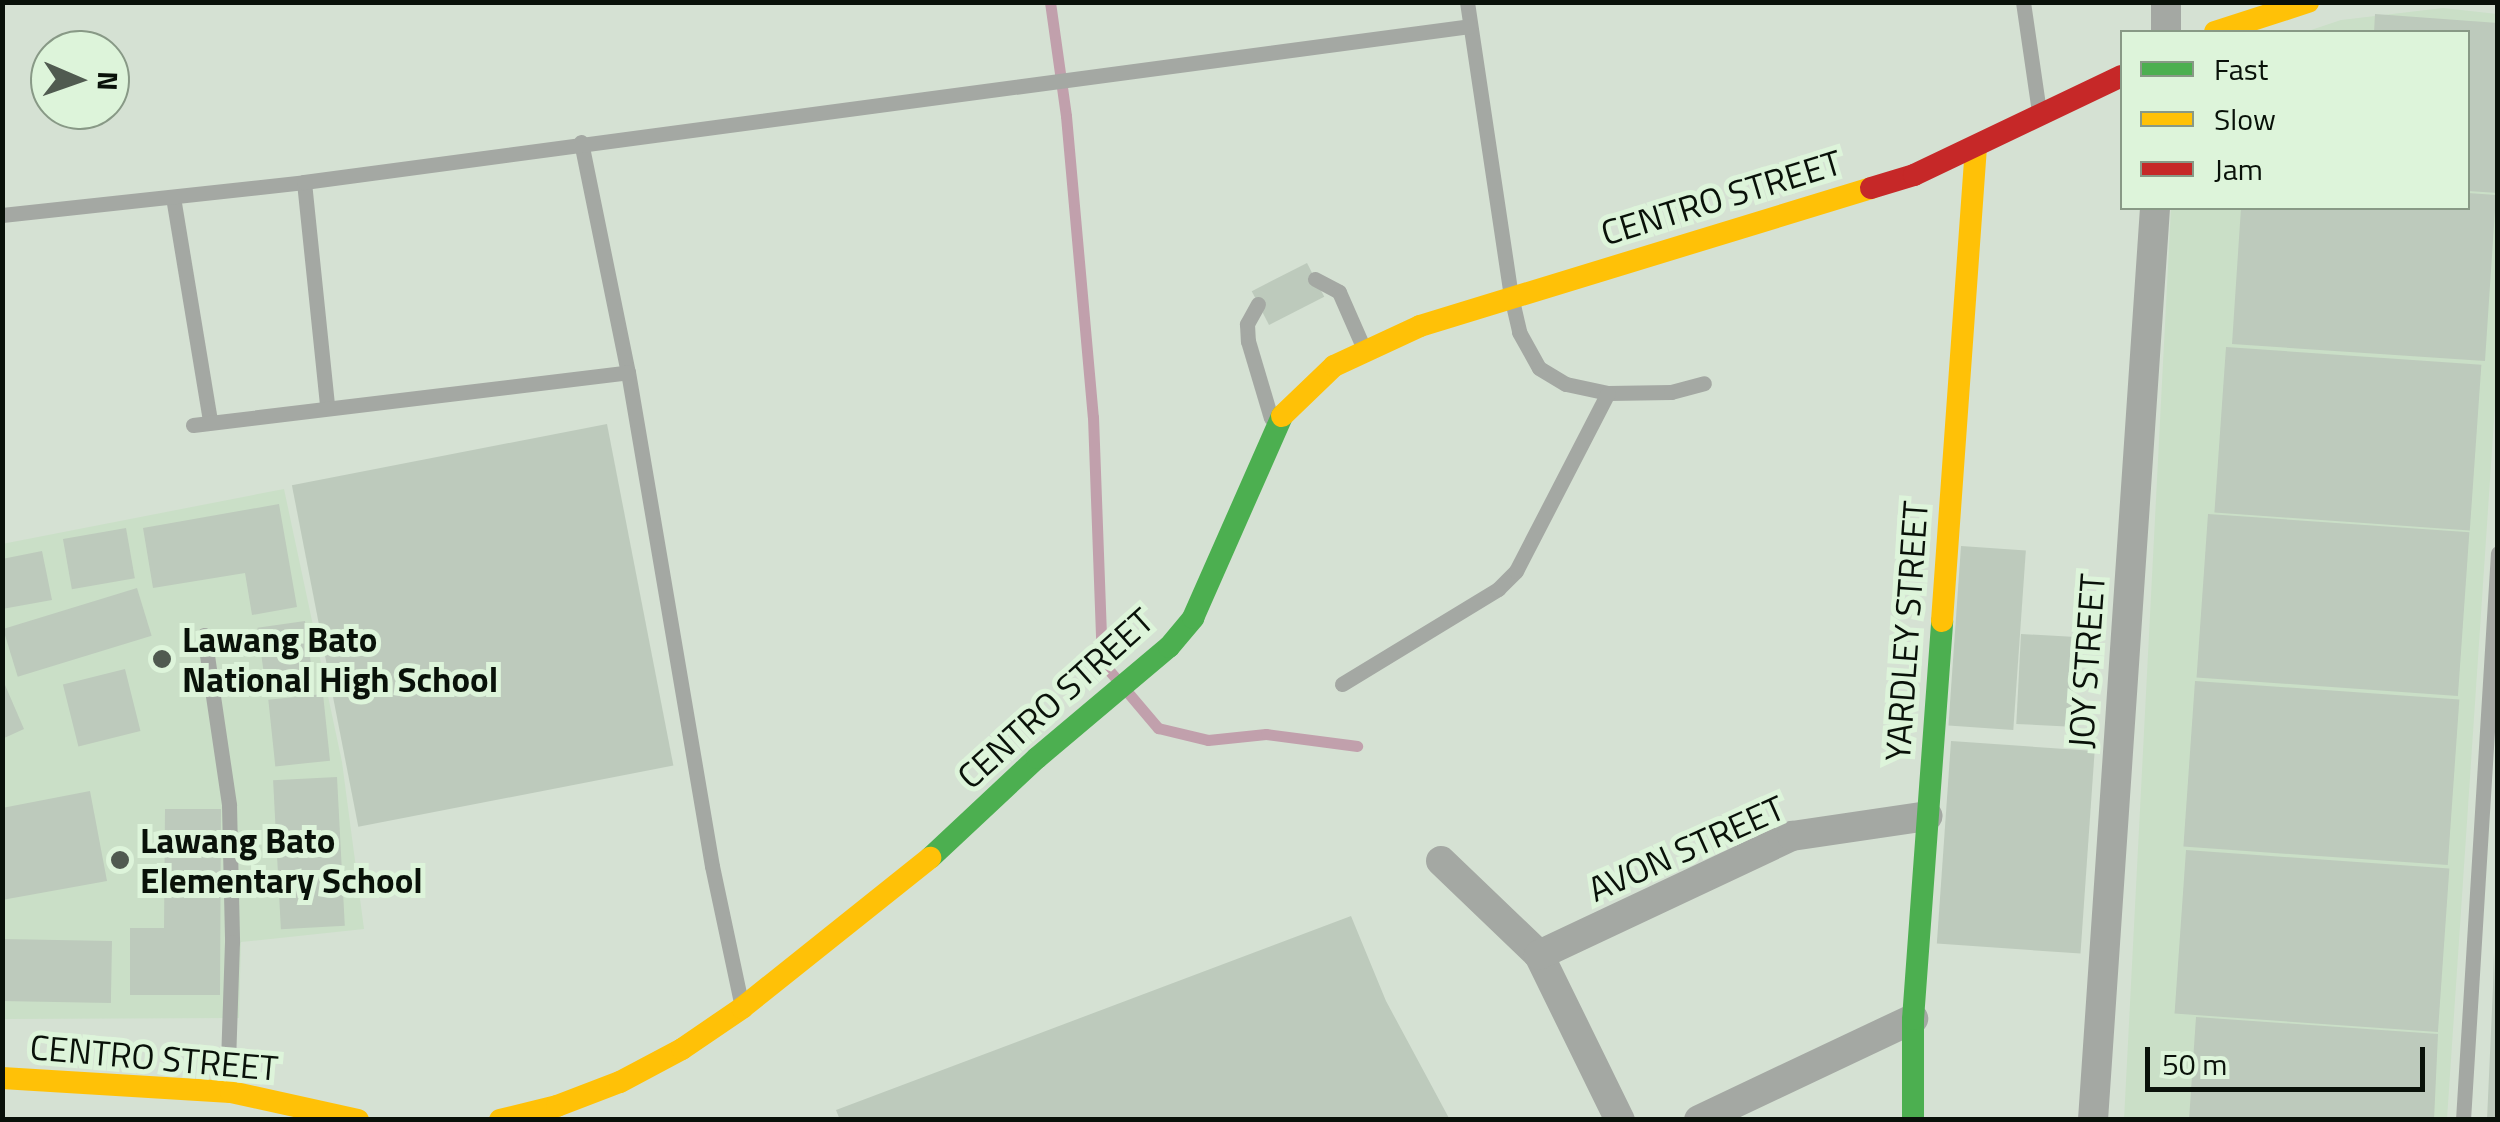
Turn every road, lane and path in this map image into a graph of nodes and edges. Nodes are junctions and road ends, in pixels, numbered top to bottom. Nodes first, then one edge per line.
1 (1467, 2) edge
2 (2023, 2) edge
3 (2166, 2) edge
4 (2308, 2) edge
5 (1470, 26) junction
6 (2166, 30) edge
7 (2221, 30) edge
8 (2120, 77) edge
9 (2040, 116) junction
10 (581, 142) junction
11 (1976, 148) junction
12 (304, 182) junction
13 (173, 197) junction
14 (2155, 210) edge
15 (2, 215) edge
16 (1315, 279) dead end
17 (1510, 296) junction
18 (1258, 304) dead end
19 (1364, 349) junction
20 (628, 372) junction
21 (1704, 383) dead end
22 (1608, 392) junction
23 (327, 406) junction
24 (210, 422) junction
25 (193, 425) dead end
26 (1275, 433) junction
27 (2498, 554) edge
28 (204, 635) dead end
29 (1342, 684) dead end
30 (1928, 816) junction
31 (1441, 861) dead end
32 (1539, 955) junction
33 (742, 1008) junction
34 (1913, 1019) junction
35 (2, 1078) edge
36 (227, 1092) junction
37 (358, 1120) edge
38 (500, 1120) edge
39 (1620, 1120) edge
40 (1699, 1120) edge
41 (1913, 1120) edge
42 (2093, 1120) edge
43 (2463, 1120) edge

1 - 5 lane
2 - 9 lane
3 - 6 street
4 - 7 main road
5 - 10 lane
5 - 17 lane
8 - 9 main road, CENTRO STREET
9 - 11 main road, CENTRO STREET
10 - 12 lane
10 - 20 lane
11 - 17 main road, CENTRO STREET
11 - 30 main road, YARDLEY STREET
12 - 13 lane
12 - 23 lane
13 - 15 lane
13 - 24 lane
14 - 42 street, JOY STREET
16 - 19 lane
17 - 19 main road, CENTRO STREET
17 - 22 lane
18 - 26 lane
19 - 26 main road, CENTRO STREET
20 - 23 lane
20 - 33 lane
21 - 22 lane
22 - 29 lane
23 - 24 lane
24 - 25 lane
26 - 33 main road, CENTRO STREET
27 - 43 lane
28 - 36 lane
30 - 32 street, AVON STREET
30 - 34 main road, YARDLEY STREET
31 - 32 street
32 - 39 street
33 - 38 main road, CENTRO STREET
34 - 40 street
34 - 41 main road, YARDLEY STREET
35 - 36 main road, CENTRO STREET
36 - 37 main road, CENTRO STREET

